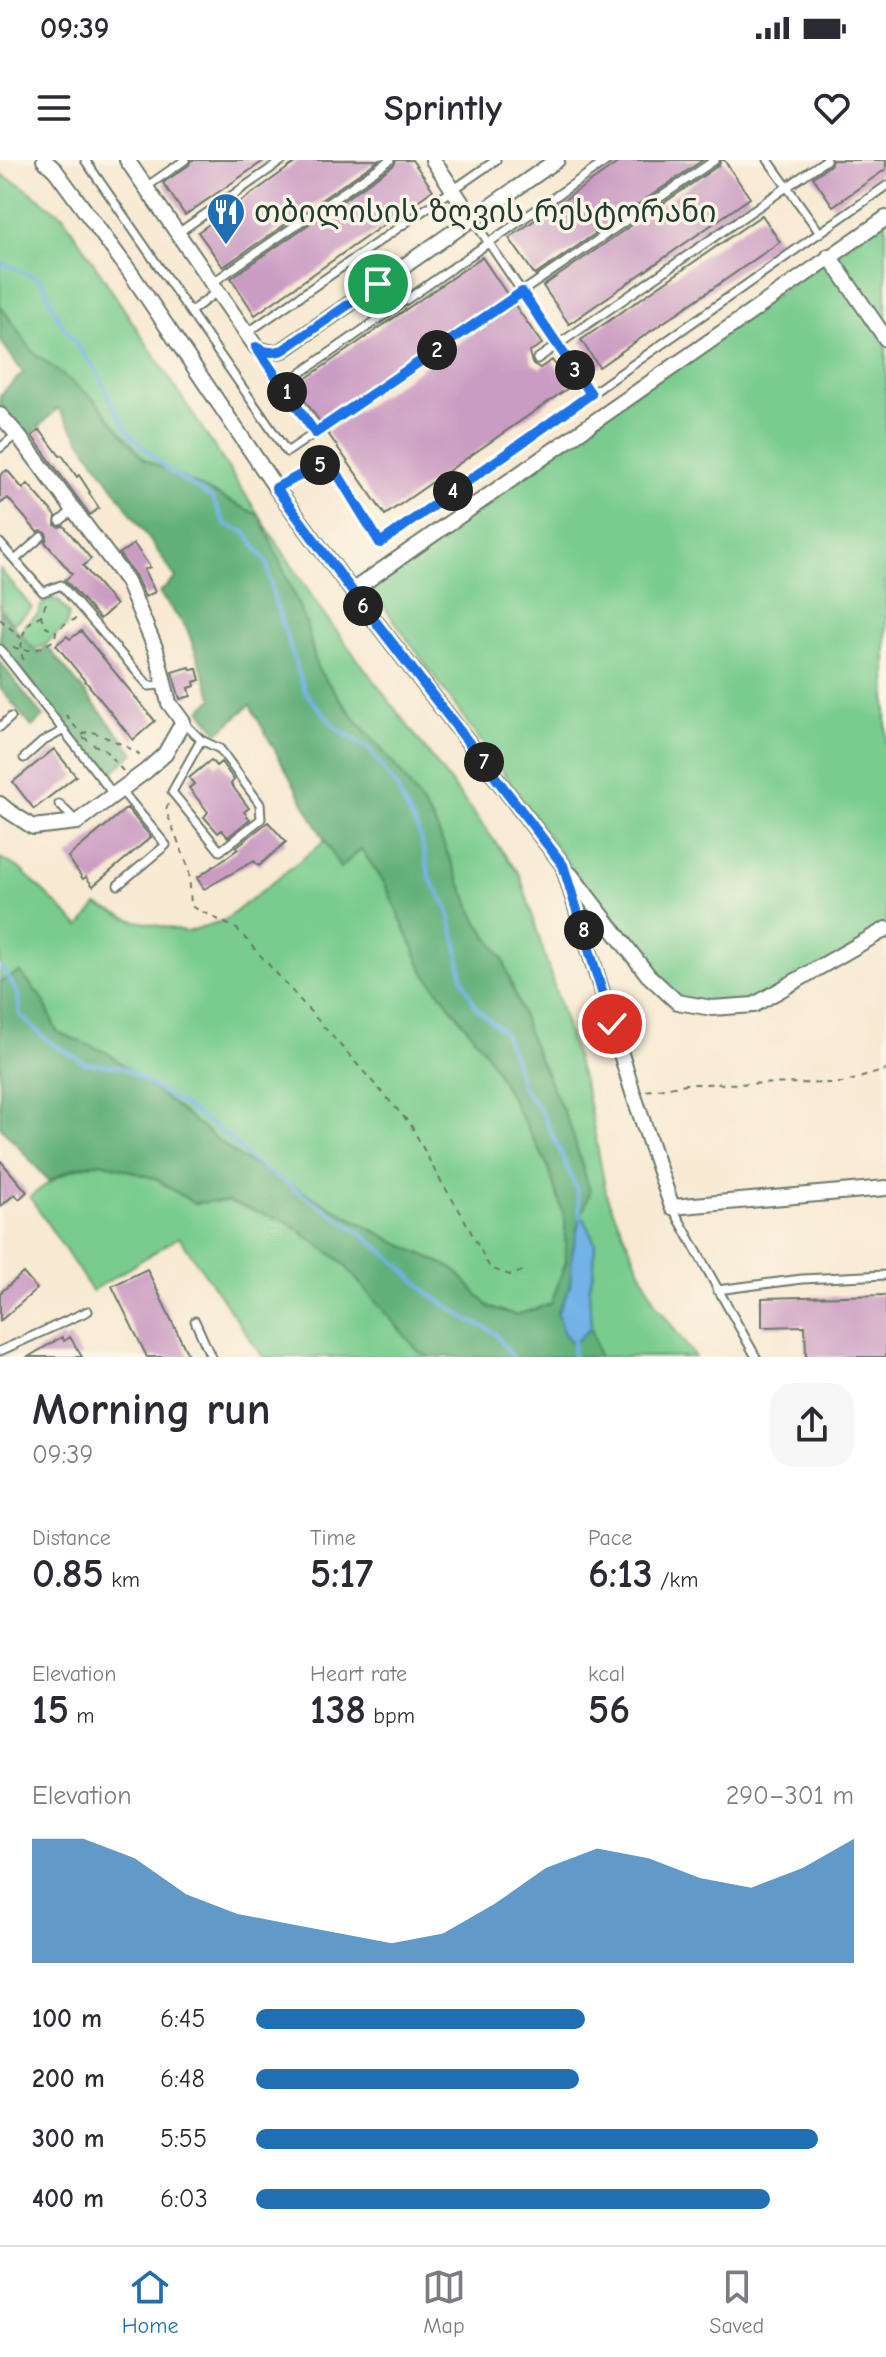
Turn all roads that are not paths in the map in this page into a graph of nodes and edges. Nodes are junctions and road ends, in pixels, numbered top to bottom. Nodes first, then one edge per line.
1 (44, 160) edge
2 (85, 160) edge
3 (127, 160) edge
4 (185, 160) edge
5 (283, 160) edge
6 (390, 160) edge
7 (433, 160) edge
8 (496, 160) edge
9 (557, 160) edge
10 (608, 160) edge
11 (715, 160) edge
12 (768, 160) edge
13 (826, 160) edge
14 (886, 186) edge
15 (146, 187) junction
16 (787, 187) junction
17 (453, 190) junction
18 (472, 218) junction
19 (886, 218) edge
20 (178, 233) junction
21 (820, 233) junction
22 (489, 242) junction
23 (829, 256) junction
24 (215, 287) junction
25 (522, 292) junction
26 (190, 312) junction
27 (247, 333) junction
28 (886, 339) edge
29 (558, 345) junction
30 (256, 347) junction
31 (537, 359) dead end
32 (282, 386) junction
33 (591, 394) junction
34 (0, 415) edge
35 (315, 433) junction
36 (17, 434) junction
37 (0, 448) edge
38 (276, 488) junction
39 (73, 509) junction
40 (60, 521) dead end
41 (41, 537) dead end
42 (0, 543) edge
43 (15, 560) junction
44 (352, 591) junction
45 (0, 649) edge
46 (163, 685) junction
47 (11, 717) dead end
48 (183, 722) junction
49 (0, 727) edge
50 (64, 730) junction
51 (201, 740) junction
52 (24, 758) dead end
53 (123, 789) junction
54 (0, 804) edge
55 (59, 804) dead end
56 (77, 822) junction
57 (563, 865) junction
58 (118, 885) dead end
59 (886, 929) edge
60 (886, 1188) edge
61 (672, 1207) junction
62 (886, 1275) edge
63 (717, 1290) junction
64 (88, 1311) dead end
65 (195, 1321) dead end
66 (0, 1351) edge
67 (211, 1357) edge
68 (756, 1357) edge

1 - 38 street
2 - 26 lane
3 - 15 street
4 - 15 lane
5 - 20 lane
6 - 24 lane
7 - 17 street
8 - 17 lane
9 - 18 street
10 - 22 lane
11 - 25 lane
12 - 16 lane
13 - 16 lane
14 - 21 lane
15 - 20 street
16 - 21 lane
16 - 29 lane
17 - 18 street
17 - 27 lane
18 - 22 lane
18 - 30 street
19 - 23 street
20 - 24 street
21 - 33 lane
22 - 25 lane
22 - 32 lane
23 - 28 street
23 - 44 street
24 - 26 lane
24 - 27 street
25 - 29 lane
25 - 35 lane
26 - 35 lane
27 - 30 street
29 - 31 lane
29 - 33 lane
30 - 32 lane
32 - 35 lane
33 - 38 lane
34 - 36 street
36 - 37 lane
36 - 39 street
38 - 44 street
39 - 40 lane
39 - 46 street
41 - 43 lane
42 - 43 lane
43 - 46 lane
44 - 57 street
45 - 50 lane
46 - 48 street
47 - 49 lane
48 - 51 lane
48 - 53 street
50 - 52 lane
50 - 53 lane
51 - 51 lane
53 - 56 street
53 - 58 lane
54 - 56 street
55 - 56 lane
57 - 59 street
57 - 61 street
60 - 61 street
61 - 63 lane
62 - 63 lane
63 - 68 lane
64 - 66 lane
65 - 67 lane

